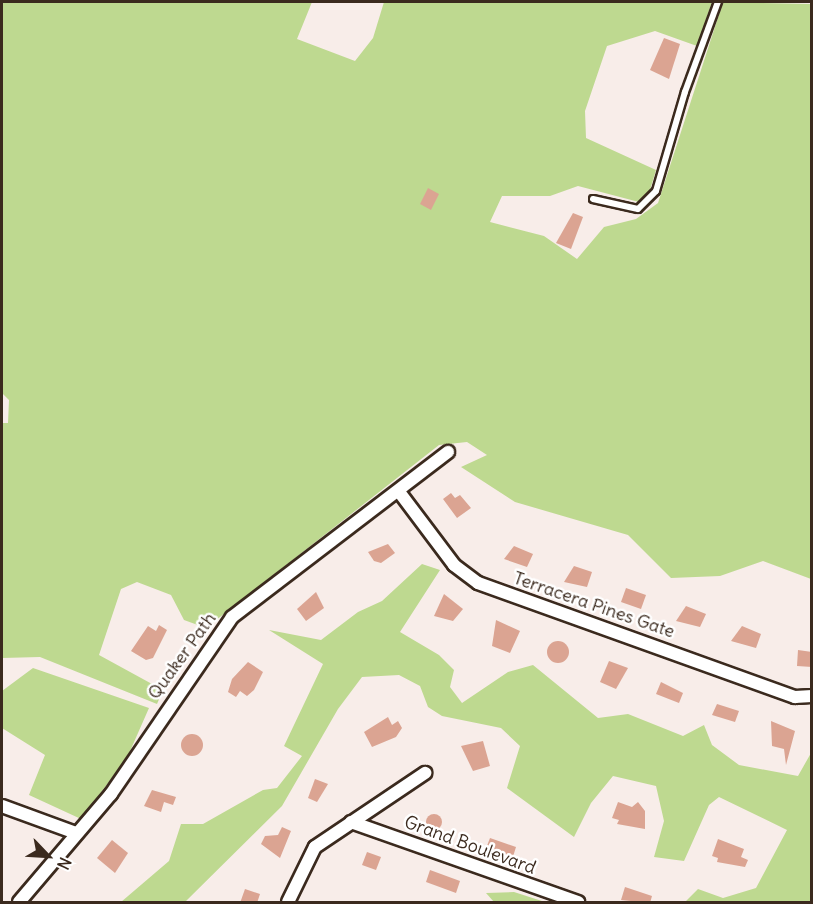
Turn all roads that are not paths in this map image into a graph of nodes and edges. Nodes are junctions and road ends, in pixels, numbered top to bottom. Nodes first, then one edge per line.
1 (718, 2) edge
2 (593, 199) dead end
3 (448, 453) dead end
4 (400, 493) junction
5 (812, 696) edge
6 (424, 773) dead end
7 (2, 806) edge
8 (351, 822) junction
9 (76, 833) junction
10 (19, 903) edge
11 (288, 903) edge
12 (578, 903) edge

1 - 2 lane
3 - 4 street, Quaker Path
4 - 5 street, Terracera Pines Gate
4 - 9 street, Quaker Path
6 - 8 street
7 - 9 street
8 - 11 street
8 - 12 street, Grand Boulevard
9 - 10 street, Quaker Path

